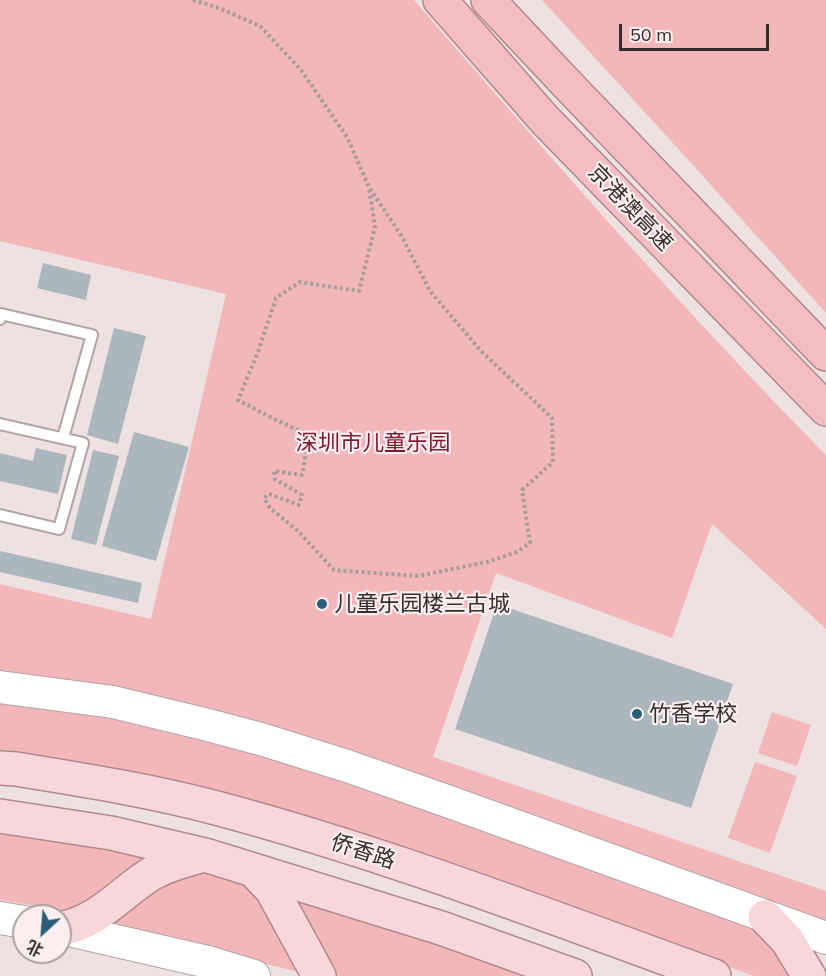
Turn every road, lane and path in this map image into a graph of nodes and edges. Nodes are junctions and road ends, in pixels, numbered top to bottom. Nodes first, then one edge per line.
1 (192, 0) edge
2 (440, 0) edge
3 (488, 0) edge
4 (369, 187) junction
5 (0, 319) edge
6 (826, 354) edge
7 (826, 409) edge
8 (0, 424) edge
9 (63, 438) junction
10 (0, 515) edge
11 (0, 687) edge
12 (0, 768) edge
13 (0, 816) edge
14 (205, 855) junction
15 (253, 870) junction
16 (765, 917) junction
17 (72, 927) edge
18 (72, 930) edge
19 (826, 938) edge
20 (254, 976) edge
21 (319, 976) edge
22 (575, 976) edge
23 (714, 976) edge
24 (809, 976) edge

1 - 4 path
2 - 7 highway, 京港澳高速
3 - 6 highway, 京港澳高速
4 - 4 path
5 - 9 lane
8 - 9 lane
9 - 10 lane
11 - 16 main road
12 - 23 main road, 侨香路
13 - 14 main road
14 - 15 main road
14 - 17 main road
15 - 21 main road
15 - 22 main road
16 - 19 main road
16 - 24 main road
18 - 20 main road

